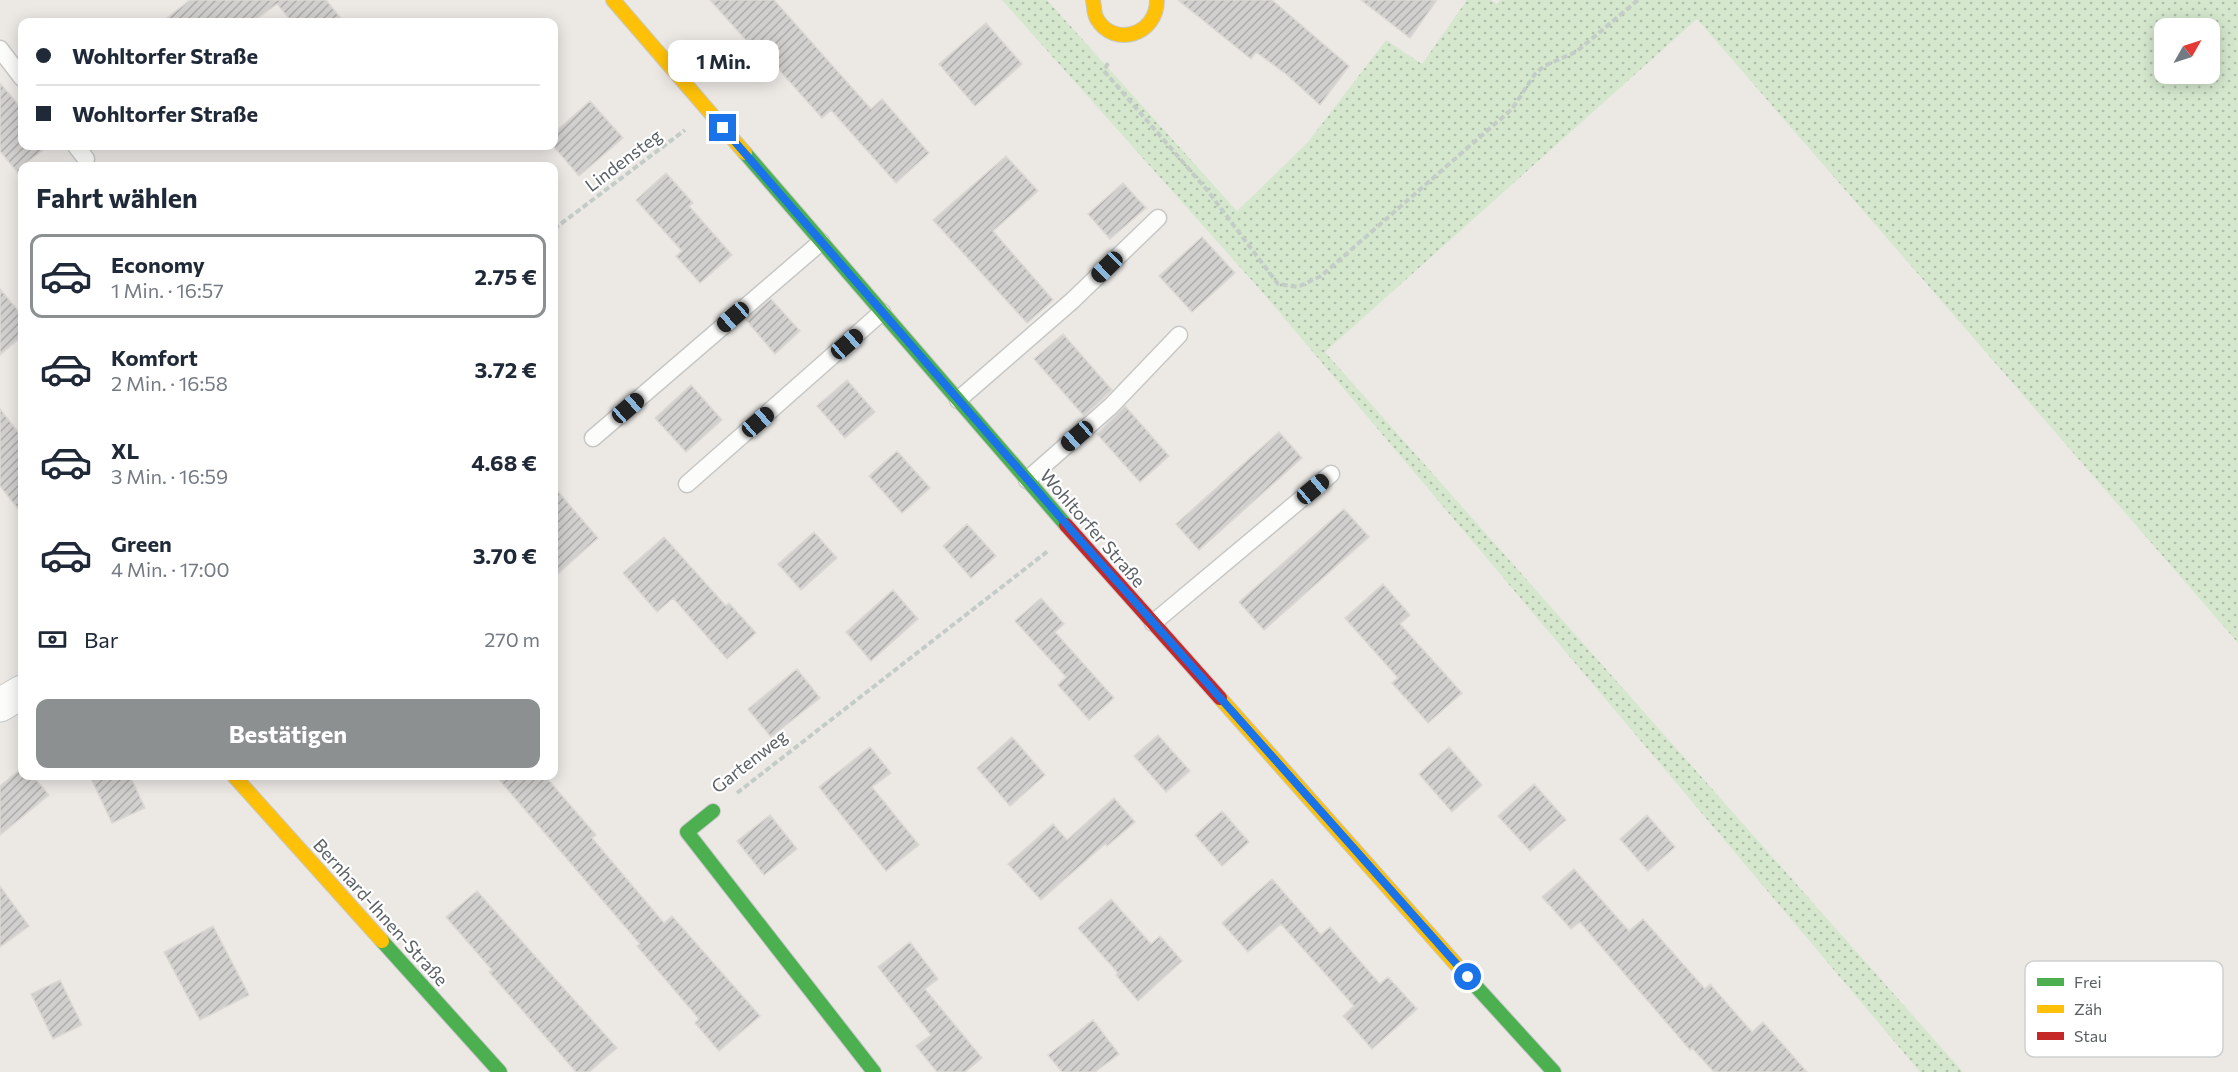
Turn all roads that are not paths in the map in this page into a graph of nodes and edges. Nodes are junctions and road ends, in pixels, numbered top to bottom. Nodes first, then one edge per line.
1 (613, 0) edge
2 (1093, 0) edge
3 (1157, 0) edge
4 (0, 49) edge
5 (18, 73) edge
6 (1158, 218) dead end
7 (821, 242) junction
8 (882, 312) junction
9 (1179, 335) dead end
10 (958, 400) junction
11 (592, 438) dead end
12 (1331, 474) dead end
13 (1027, 480) junction
14 (687, 484) dead end
15 (1153, 622) junction
16 (18, 694) edge
17 (0, 705) edge
18 (238, 780) edge
19 (713, 811) road end
20 (500, 1072) edge
21 (874, 1072) edge
22 (1554, 1072) edge

1 - 7 street, Wohltorfer Straße
2 - 3 street
4 - 5 lane
6 - 10 lane
7 - 8 street, Wohltorfer Straße
7 - 11 lane
8 - 10 street, Wohltorfer Straße
8 - 14 lane
9 - 13 lane
10 - 13 street, Wohltorfer Straße
12 - 15 lane
13 - 15 street, Wohltorfer Straße
15 - 22 street, Wohltorfer Straße
16 - 17 street
18 - 20 street, Bernhard-Ihnen-Straße
19 - 21 street, Gartenweg

